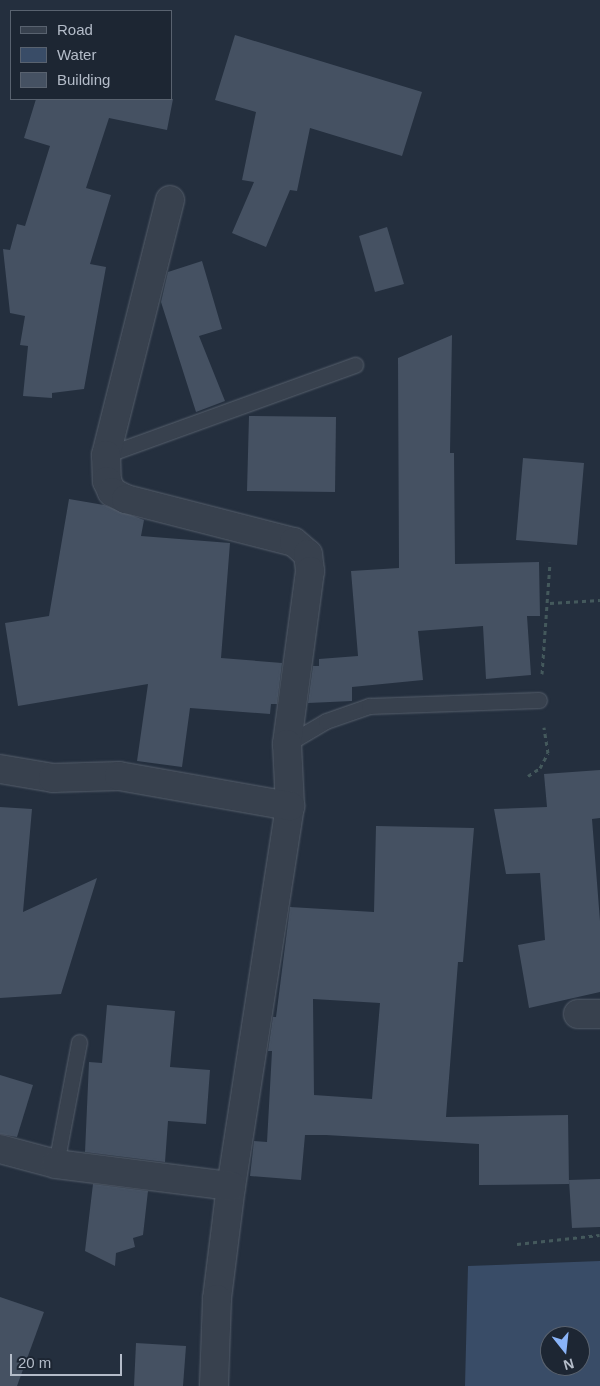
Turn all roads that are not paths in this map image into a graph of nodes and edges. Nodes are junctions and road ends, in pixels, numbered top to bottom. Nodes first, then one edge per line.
1 (170, 200) dead end
2 (356, 365) dead end
3 (106, 455) junction
4 (539, 700) road end
5 (288, 744) junction
6 (0, 768) edge
7 (290, 806) junction
8 (78, 1042) dead end
9 (0, 1149) edge
10 (56, 1164) junction
11 (231, 1186) junction
12 (214, 1386) edge

1 - 3 street
2 - 3 lane
3 - 5 street
4 - 5 lane
5 - 7 street
6 - 7 street
7 - 11 street
8 - 10 lane
9 - 10 street
10 - 11 street
11 - 12 street

